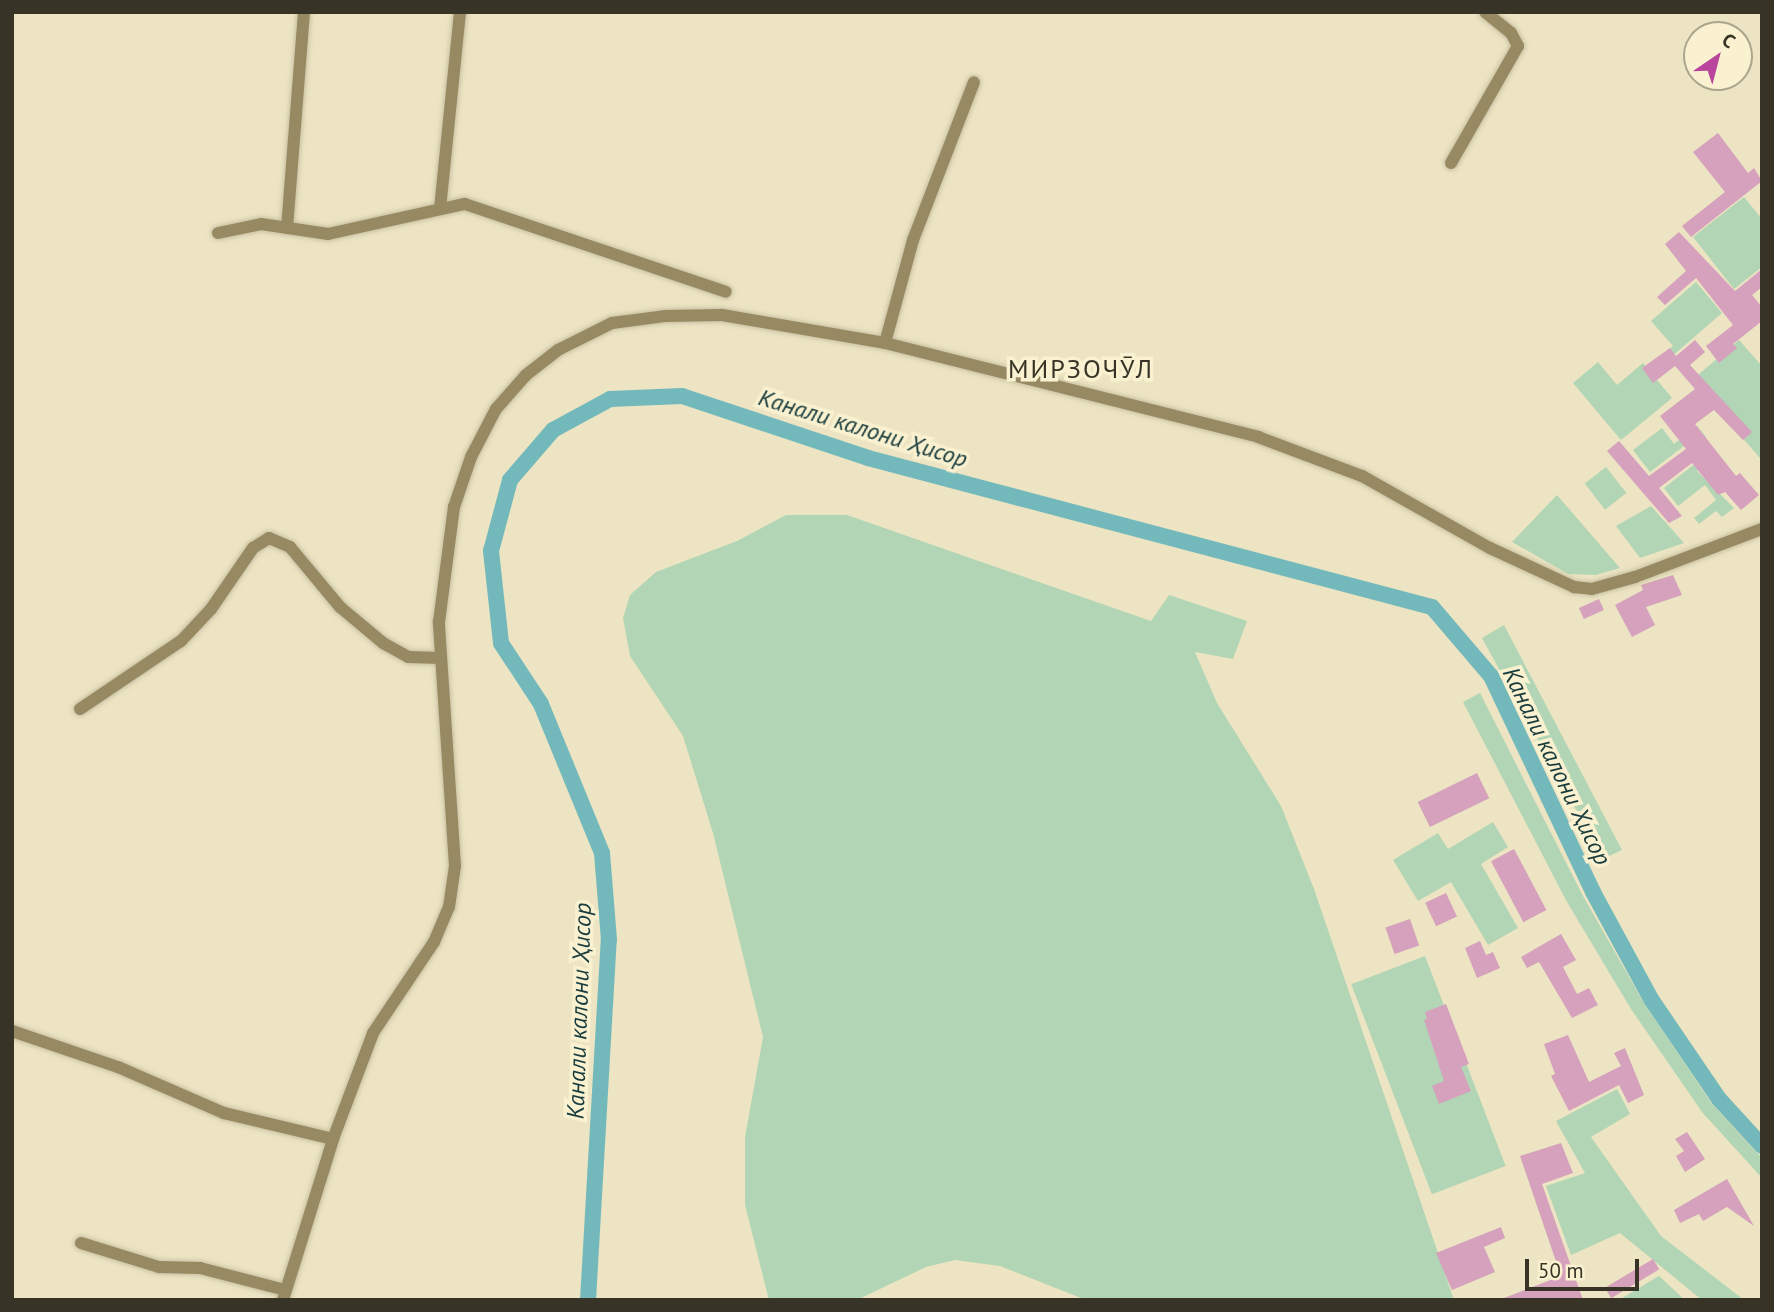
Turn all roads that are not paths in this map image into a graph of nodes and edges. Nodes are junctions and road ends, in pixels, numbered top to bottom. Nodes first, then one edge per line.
1 (304, 12) edge
2 (460, 12) edge
3 (1485, 12) edge
4 (974, 82) dead end
5 (1451, 163) dead end
6 (440, 209) junction
7 (287, 228) junction
8 (218, 233) dead end
9 (726, 292) dead end
10 (885, 342) junction
11 (1762, 529) edge
12 (440, 657) junction
13 (80, 709) dead end
14 (12, 1031) edge
15 (333, 1139) junction
16 (81, 1243) dead end
17 (284, 1297) edge

1 - 7 street
2 - 6 street
3 - 5 street
4 - 10 street
6 - 7 street
6 - 9 street
7 - 8 street
10 - 11 street
10 - 12 street
12 - 13 street
12 - 15 street
14 - 15 street
15 - 17 street
16 - 17 street

